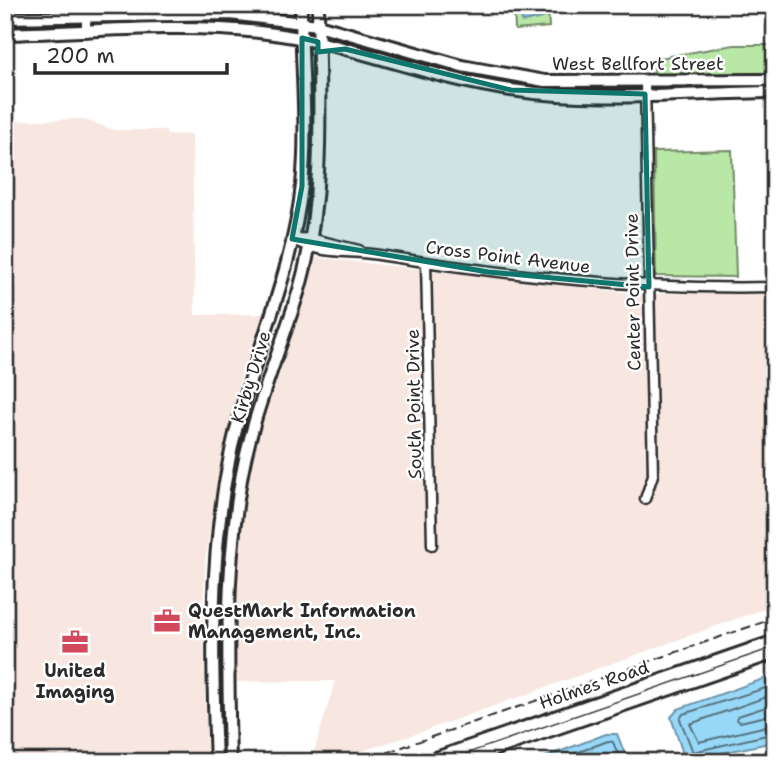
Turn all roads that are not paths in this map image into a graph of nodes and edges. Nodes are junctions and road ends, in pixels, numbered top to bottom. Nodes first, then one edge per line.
1 (301, 5) edge
2 (318, 5) edge
3 (86, 11) edge
4 (191, 13) junction
5 (5, 19) edge
6 (301, 22) junction
7 (318, 25) junction
8 (189, 29) junction
9 (86, 32) junction
10 (5, 34) edge
11 (302, 38) junction
12 (318, 42) junction
13 (345, 49) junction
14 (462, 66) junction
15 (318, 68) junction
16 (775, 80) edge
17 (459, 81) junction
18 (645, 89) junction
19 (775, 92) edge
20 (292, 239) junction
21 (309, 243) junction
22 (426, 262) junction
23 (649, 287) junction
24 (775, 287) edge
25 (256, 357) junction
26 (272, 361) junction
27 (229, 460) junction
28 (245, 463) junction
29 (645, 499) dead end
30 (216, 545) junction
31 (432, 545) dead end
32 (232, 547) junction
33 (775, 641) edge
34 (775, 653) edge
35 (213, 676) junction
36 (228, 676) junction
37 (633, 696) junction
38 (216, 762) edge
39 (230, 762) edge
40 (424, 762) edge
41 (459, 762) edge

1 - 6 main road, Kirby Drive
2 - 7 main road, Kirby Drive
3 - 4 main road, West Bellfort Street
3 - 5 main road, West Bellfort Street
3 - 9 street
4 - 6 main road, West Bellfort Street
4 - 8 main road
6 - 7 main road, West Bellfort Street
6 - 11 main road, Kirby Drive
7 - 12 main road, Kirby Drive
7 - 14 main road, West Bellfort Street
8 - 9 main road, West Bellfort Street
8 - 11 main road, West Bellfort Street
9 - 10 main road, West Bellfort Street
11 - 12 main road, West Bellfort Street
11 - 20 main road, Kirby Drive
12 - 13 main road, West Bellfort Street
12 - 15 main road, Kirby Drive
13 - 15 main road
13 - 17 main road, West Bellfort Street
14 - 17 main road
14 - 18 main road, West Bellfort Street
15 - 21 main road, Kirby Drive
16 - 18 main road, West Bellfort Street
17 - 18 main road, West Bellfort Street
18 - 19 main road, West Bellfort Street
18 - 23 street, Center Point Drive
20 - 21 street, Cross Point Avenue
20 - 25 main road, Kirby Drive
21 - 22 street, Cross Point Avenue
21 - 26 main road, Kirby Drive
22 - 23 street, Cross Point Avenue
22 - 31 street, South Point Drive
23 - 24 street, Cross Point Avenue
23 - 29 street, Center Point Drive
25 - 26 main road
25 - 27 main road, Kirby Drive
26 - 28 main road, Kirby Drive
27 - 28 main road
27 - 30 main road, Kirby Drive
28 - 32 main road, Kirby Drive
30 - 32 main road
30 - 35 main road, Kirby Drive
32 - 36 main road, Kirby Drive
33 - 37 main road, Holmes Road
34 - 37 main road, Holmes Road
35 - 36 main road
35 - 38 main road, Kirby Drive
36 - 39 main road, Kirby Drive
37 - 40 main road, Holmes Road
37 - 41 main road, Holmes Road

